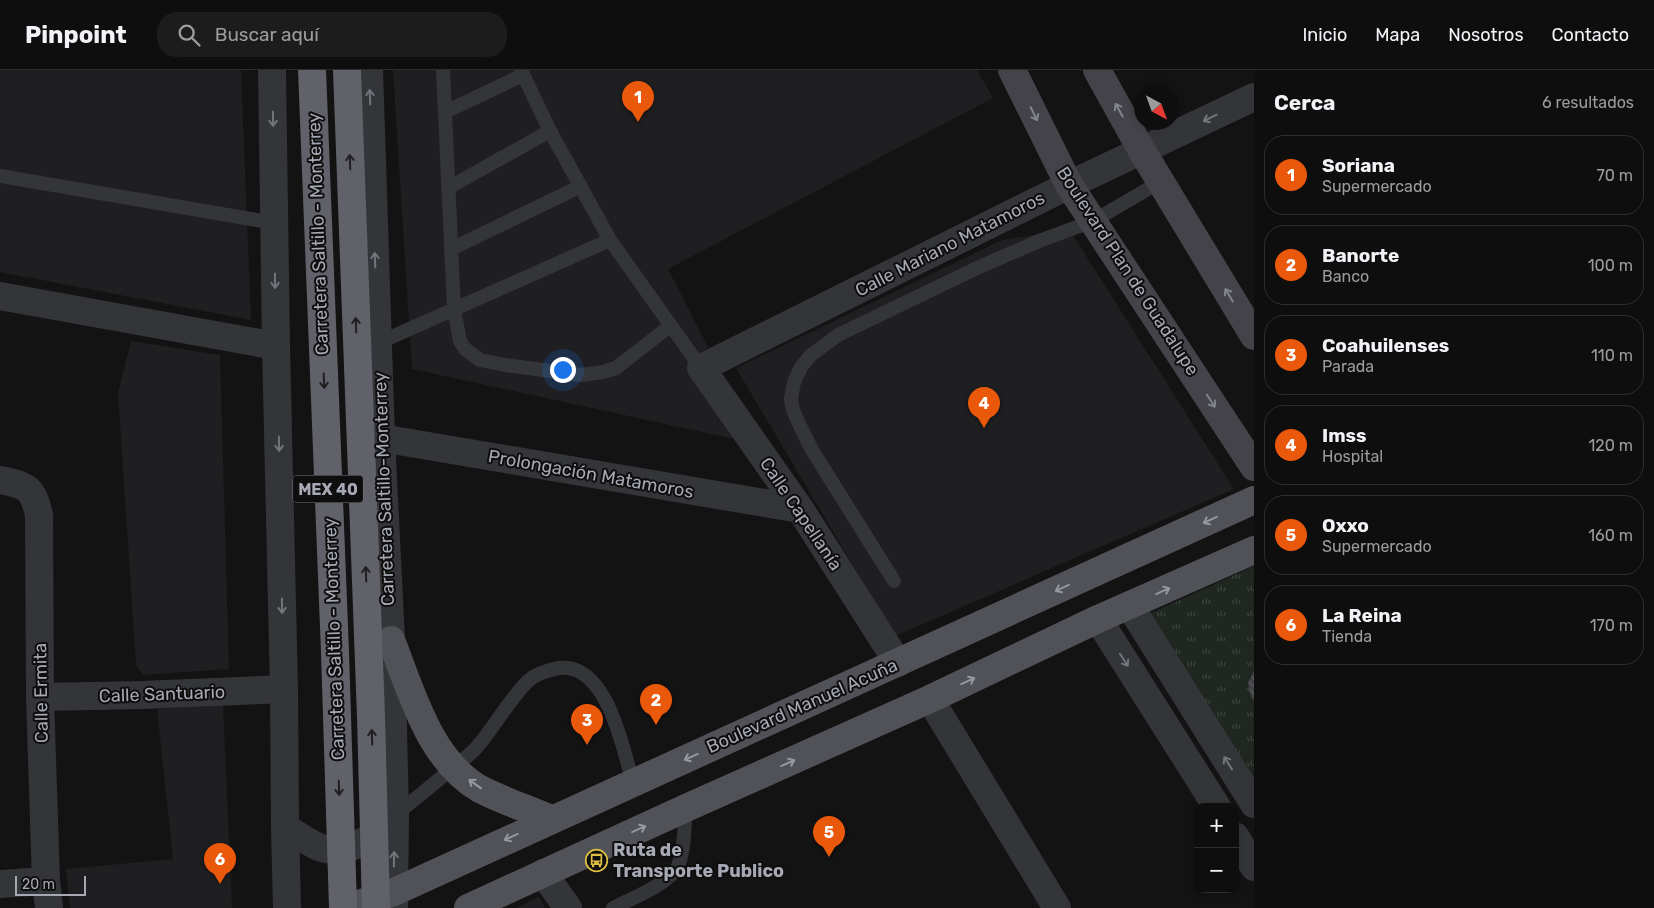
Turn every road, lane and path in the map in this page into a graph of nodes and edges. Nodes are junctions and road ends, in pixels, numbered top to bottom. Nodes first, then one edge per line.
1 (272, 70) edge
2 (312, 70) edge
3 (347, 70) edge
4 (369, 70) edge
5 (443, 70) edge
6 (1012, 70) edge
7 (1097, 70) edge
8 (522, 72) edge
9 (1254, 97) edge
10 (445, 112) junction
11 (550, 131) junction
12 (1142, 151) junction
13 (0, 176) edge
14 (1160, 182) junction
15 (1069, 185) junction
16 (581, 186) junction
17 (448, 188) junction
18 (1093, 220) junction
19 (274, 223) junction
20 (610, 240) junction
21 (451, 249) junction
22 (0, 296) edge
23 (454, 310) junction
24 (670, 326) junction
25 (1254, 336) edge
26 (378, 343) junction
27 (276, 346) junction
28 (701, 368) junction
29 (382, 438) junction
30 (1254, 467) edge
31 (10, 482) edge
32 (1254, 500) edge
33 (800, 509) junction
34 (1254, 550) edge
35 (894, 580) dead end
36 (1130, 606) junction
37 (1098, 619) junction
38 (391, 640) junction
39 (898, 663) junction
40 (284, 690) junction
41 (40, 697) junction
42 (930, 699) junction
43 (1198, 714) junction
44 (1168, 729) junction
45 (453, 768) junction
46 (633, 783) junction
47 (1214, 803) edge
48 (1254, 804) edge
49 (686, 808) junction
50 (395, 815) junction
51 (551, 819) junction
52 (285, 827) junction
53 (1239, 842) edge
54 (1254, 866) edge
55 (543, 873) junction
56 (0, 884) edge
57 (47, 895) edge
58 (388, 903) edge
59 (287, 908) edge
60 (343, 908) edge
61 (347, 908) edge
62 (469, 908) edge
63 (568, 908) edge
64 (613, 908) edge
65 (1057, 908) edge

1 -> 19 street
2 -> 60 highway, Carretera Saltillo - Monterrey / MEX 40, bridge
58 -> 3 highway, Carretera Saltillo - Monterrey / MEX 40, bridge
26 -> 4 street, Carretera Saltillo-Monterrey
5 - 10 lane
6 -> 15 main road, Boulevard Plan de Guadalupe
12 -> 7 main road
8 - 10 lane
8 - 11 lane
9 -> 12 street, Calle Mariano Matamoros
10 - 17 lane
11 - 16 lane
11 - 17 lane
12 - 14 main road
12 - 15 street, Calle Mariano Matamoros
13 - 19 lane
14 - 18 lane
25 -> 14 main road
15 - 18 main road, Boulevard Plan de Guadalupe
15 - 28 street, Calle Mariano Matamoros
16 - 20 lane
16 - 21 lane
17 - 21 lane
18 -> 30 main road, Boulevard Plan de Guadalupe
18 - 35 lane
19 -> 27 street
20 - 23 lane
20 - 24 lane
21 - 23 lane
22 - 27 street
23 - 24 lane
23 - 26 lane
24 - 28 lane
26 - 29 street, Carretera Saltillo-Monterrey
27 -> 40 street
28 - 33 street, Calle Capellanía
29 - 33 street, Prolongación Matamoros
29 - 38 street, Carretera Saltillo-Monterrey
31 - 41 street, Calle Ermita
32 -> 39 main road, Boulevard Manuel Acuña
33 - 39 street, Calle Capellanía
36 -> 34 main road
36 - 37 main road
36 - 43 street
42 -> 37 main road
37 -> 44 street
38 - 45 main road
38 - 50 street, Carretera Saltillo-Monterrey
39 -> 46 main road, Boulevard Manuel Acuña
40 - 41 street, Calle Santuario
40 - 52 street
41 - 57 street, Calle Ermita
49 -> 42 main road
42 - 65 street
43 - 44 street
48 -> 43 street
44 - 47 street
45 - 46 lane
45 - 50 lane
51 -> 45 main road
46 - 51 main road, Boulevard Manuel Acuña
55 -> 49 main road
49 - 64 lane
50 - 52 street
58 -> 50 street, Carretera Saltillo-Monterrey
51 -> 58 main road, Boulevard Manuel Acuña
52 - 59 street
53 - 54 street
55 - 62 main road
55 - 63 street
56 - 57 street
58 - 61 main road, Boulevard Manuel Acuña

